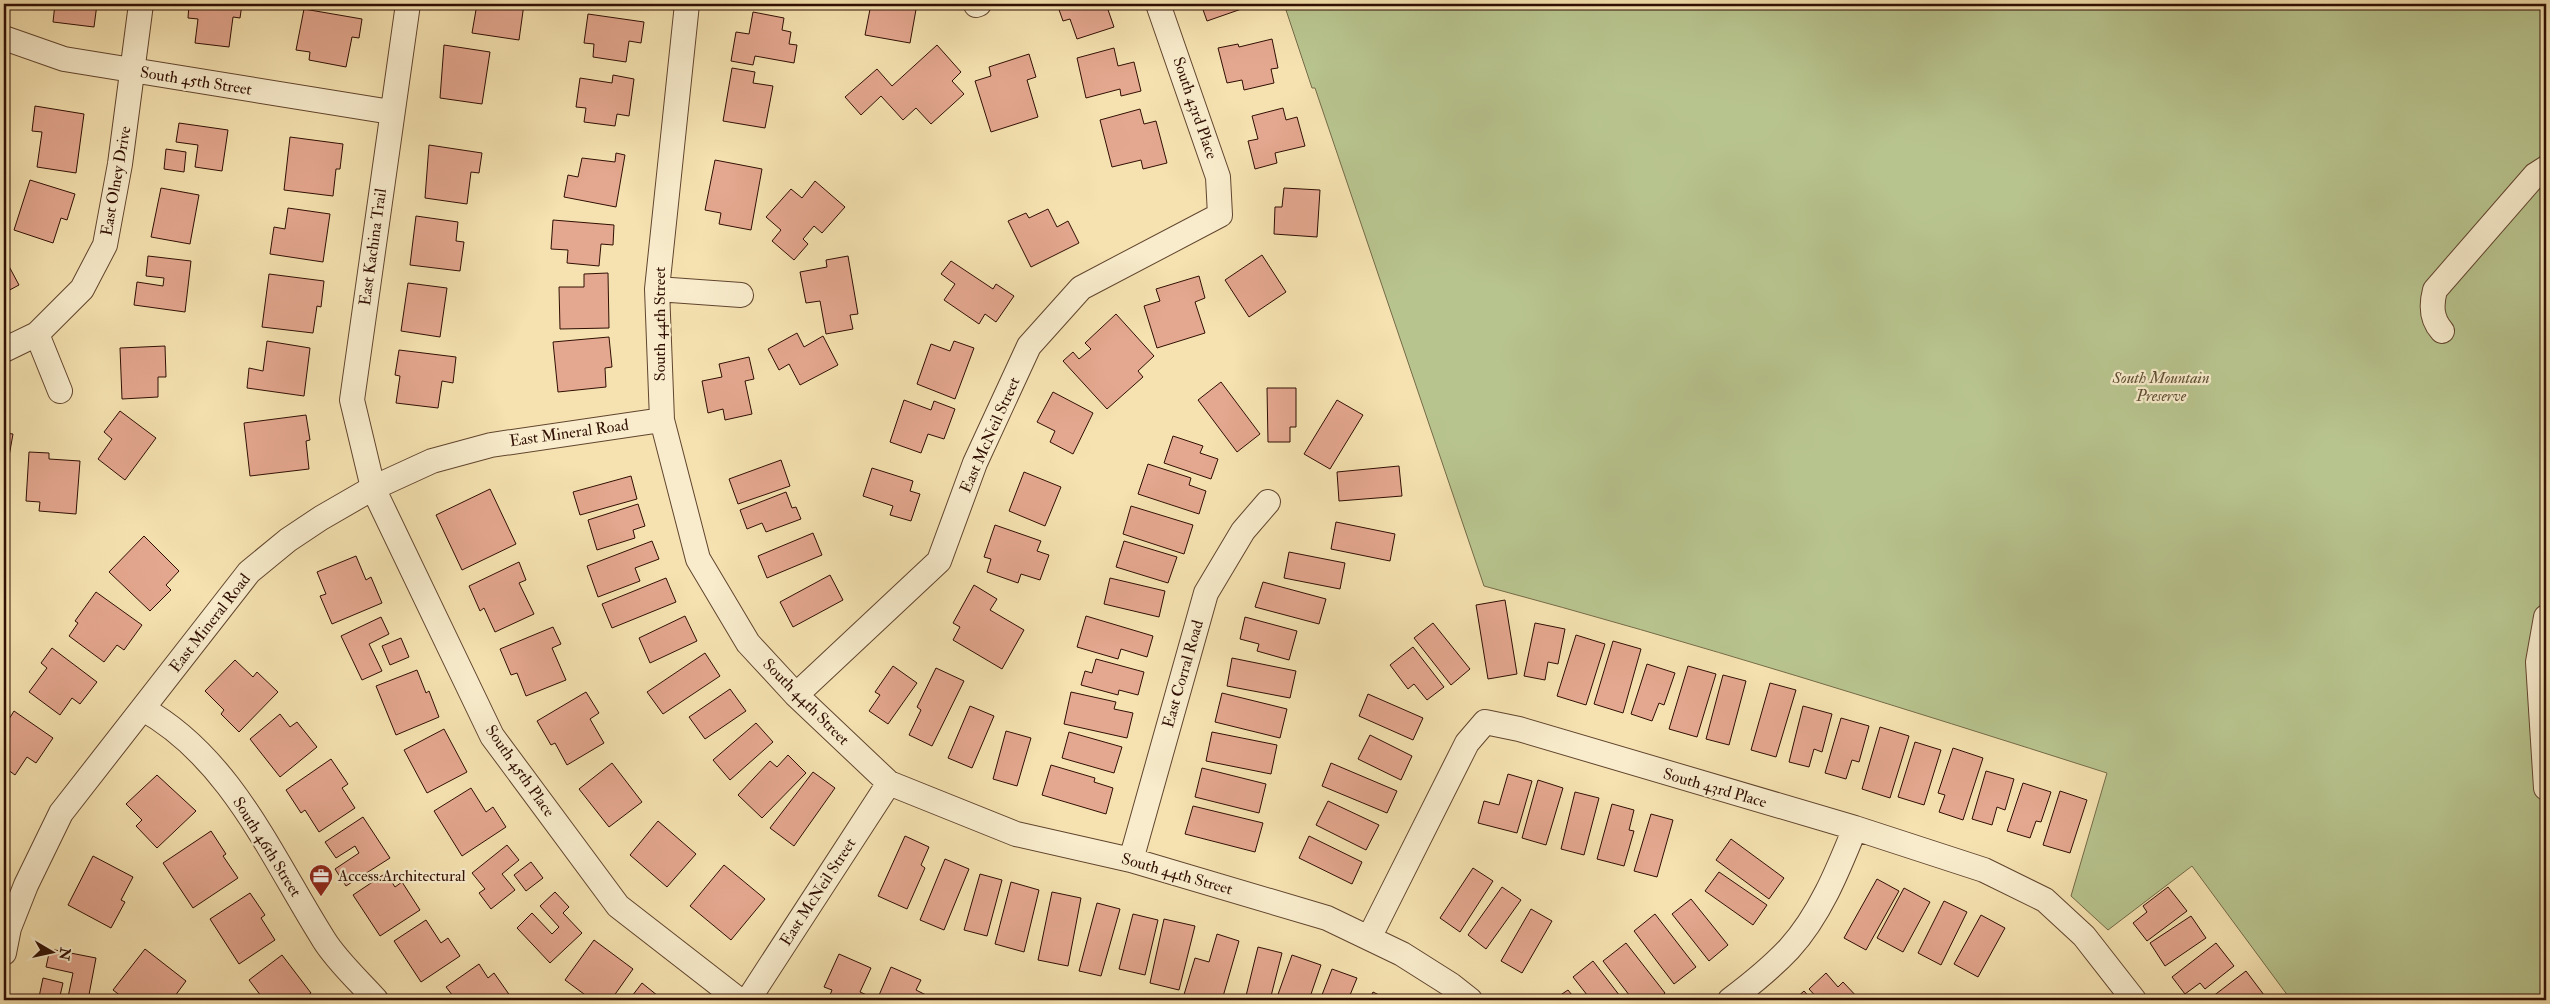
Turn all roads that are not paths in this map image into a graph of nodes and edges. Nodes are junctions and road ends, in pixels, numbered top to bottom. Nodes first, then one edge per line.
1 (141, 4) edge
2 (408, 4) edge
3 (687, 4) edge
4 (1158, 4) edge
5 (4, 38) edge
6 (132, 71) junction
7 (391, 112) junction
8 (2546, 168) edge
9 (1220, 215) joint
10 (657, 289) junction
11 (741, 295) dead end
12 (2442, 331) dead end
13 (37, 334) junction
14 (4, 350) edge
15 (60, 391) dead end
16 (662, 420) junction
17 (373, 488) junction
18 (1268, 502) dead end
19 (2546, 617) edge
20 (796, 694) junction
21 (143, 709) junction
22 (889, 783) junction
23 (2546, 788) edge
24 (1855, 828) junction
25 (1131, 860) junction
26 (7, 927) edge
27 (1369, 938) junction
28 (4, 953) edge
29 (376, 1000) edge
30 (739, 1000) edge
31 (748, 1000) edge
32 (1470, 1000) edge
33 (1730, 1000) edge
34 (2134, 1000) edge

1 - 6 street, East Olney Drive
2 - 7 street, East Kachina Trail
3 - 10 street, South 44th Street
4 - 9 street, South 43rd Place
5 - 6 street, South 45th Street
6 - 7 street, South 45th Street
6 - 13 street, East Olney Drive
7 - 17 street, East Kachina Trail
8 - 12 street
9 - 20 street, East McNeil Street
10 - 11 street
10 - 16 street, South 44th Street
13 - 14 street
13 - 15 street
16 - 17 street, East Mineral Road
16 - 20 street, South 44th Street
17 - 21 street, East Mineral Road
17 - 30 street, South 45th Place
18 - 25 street, East Corral Road
19 - 23 street
20 - 22 street, South 44th Street
21 - 26 street, East Mineral Road
21 - 29 street, South 46th Street
22 - 25 street, South 44th Street
22 - 31 street, East McNeil Street
24 - 27 street, South 43rd Place
24 - 33 street
24 - 34 street, South 43rd Place
25 - 27 street, South 44th Street
26 - 28 street, East Mineral Road
27 - 32 street, South 44th Street

